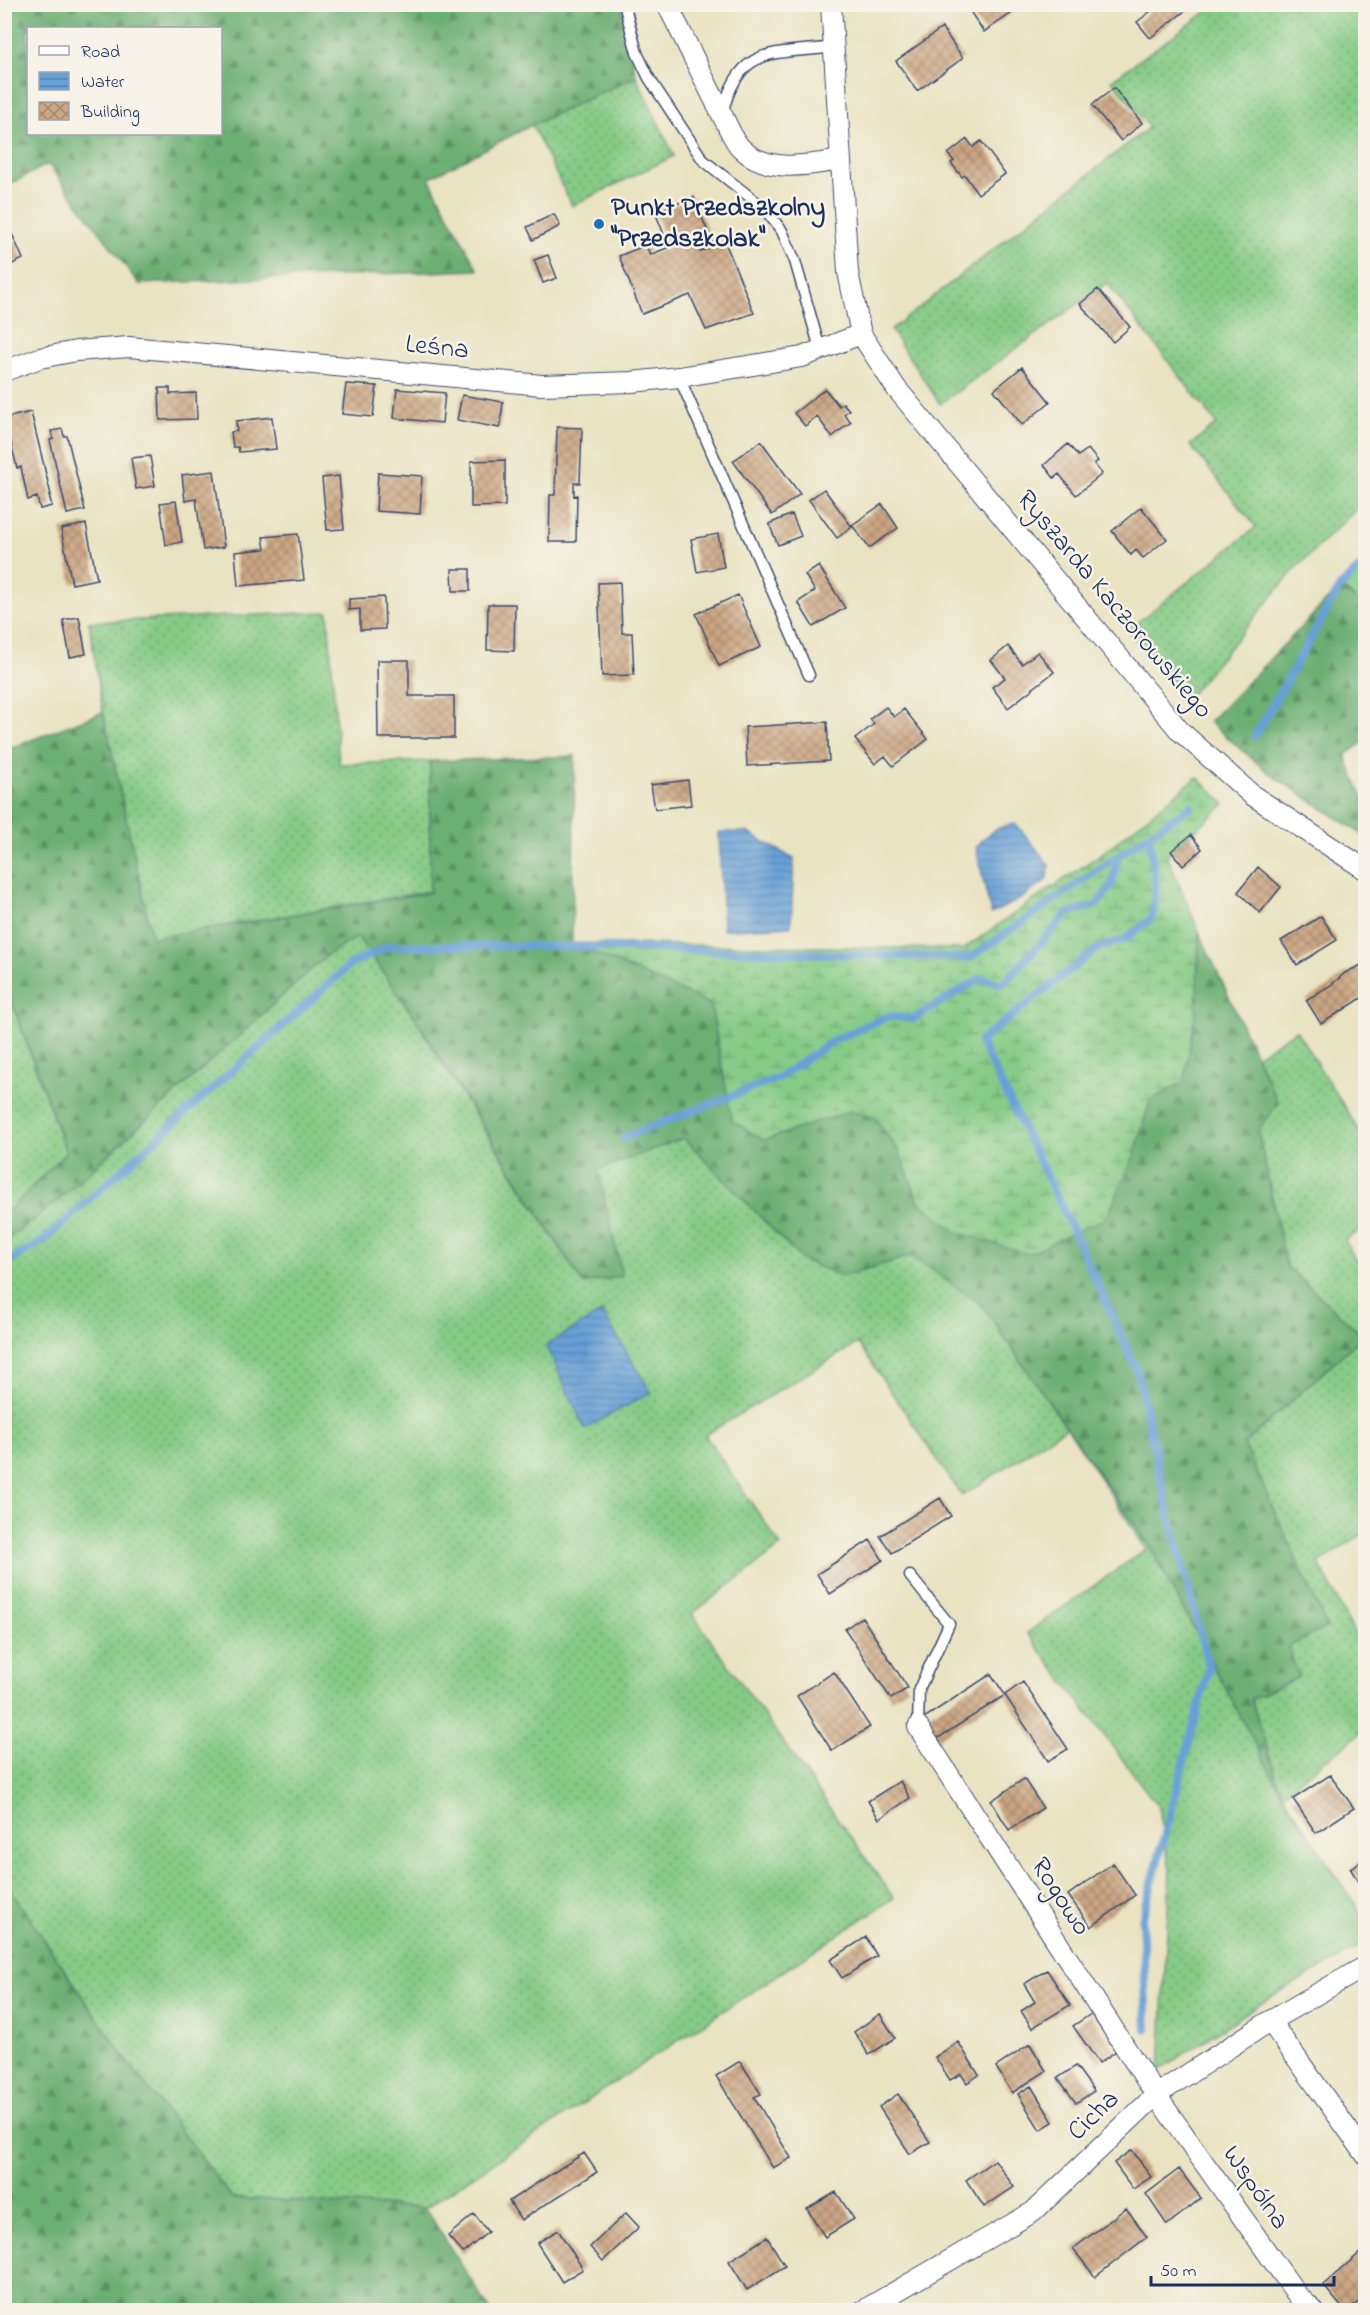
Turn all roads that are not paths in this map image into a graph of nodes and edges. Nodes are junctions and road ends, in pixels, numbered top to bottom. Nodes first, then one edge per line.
1 (626, 4) edge
2 (667, 4) edge
3 (831, 4) edge
4 (834, 47) junction
5 (722, 116) junction
6 (841, 160) junction
7 (861, 334) junction
8 (819, 350) junction
9 (4, 371) edge
10 (679, 377) junction
11 (809, 675) dead end
12 (1365, 870) edge
13 (910, 1576) dead end
14 (918, 1727) joint
15 (1365, 1966) edge
16 (1270, 2021) junction
17 (1156, 2095) junction
18 (1365, 2155) edge
19 (864, 2310) edge
20 (1313, 2310) edge

1 - 8 lane
2 - 5 street
3 - 4 street
4 - 5 lane
4 - 6 street
5 - 6 street
6 - 7 street
7 - 8 street, Leśna
7 - 12 street, Ryszarda Kaczorowskiego
8 - 10 street, Leśna
9 - 10 street, Leśna
10 - 11 lane
13 - 14 lane
14 - 17 street, Rogowo
15 - 16 street, Cicha
16 - 17 street, Cicha
16 - 18 street
17 - 19 street, Cicha
17 - 20 street, Wspólna

